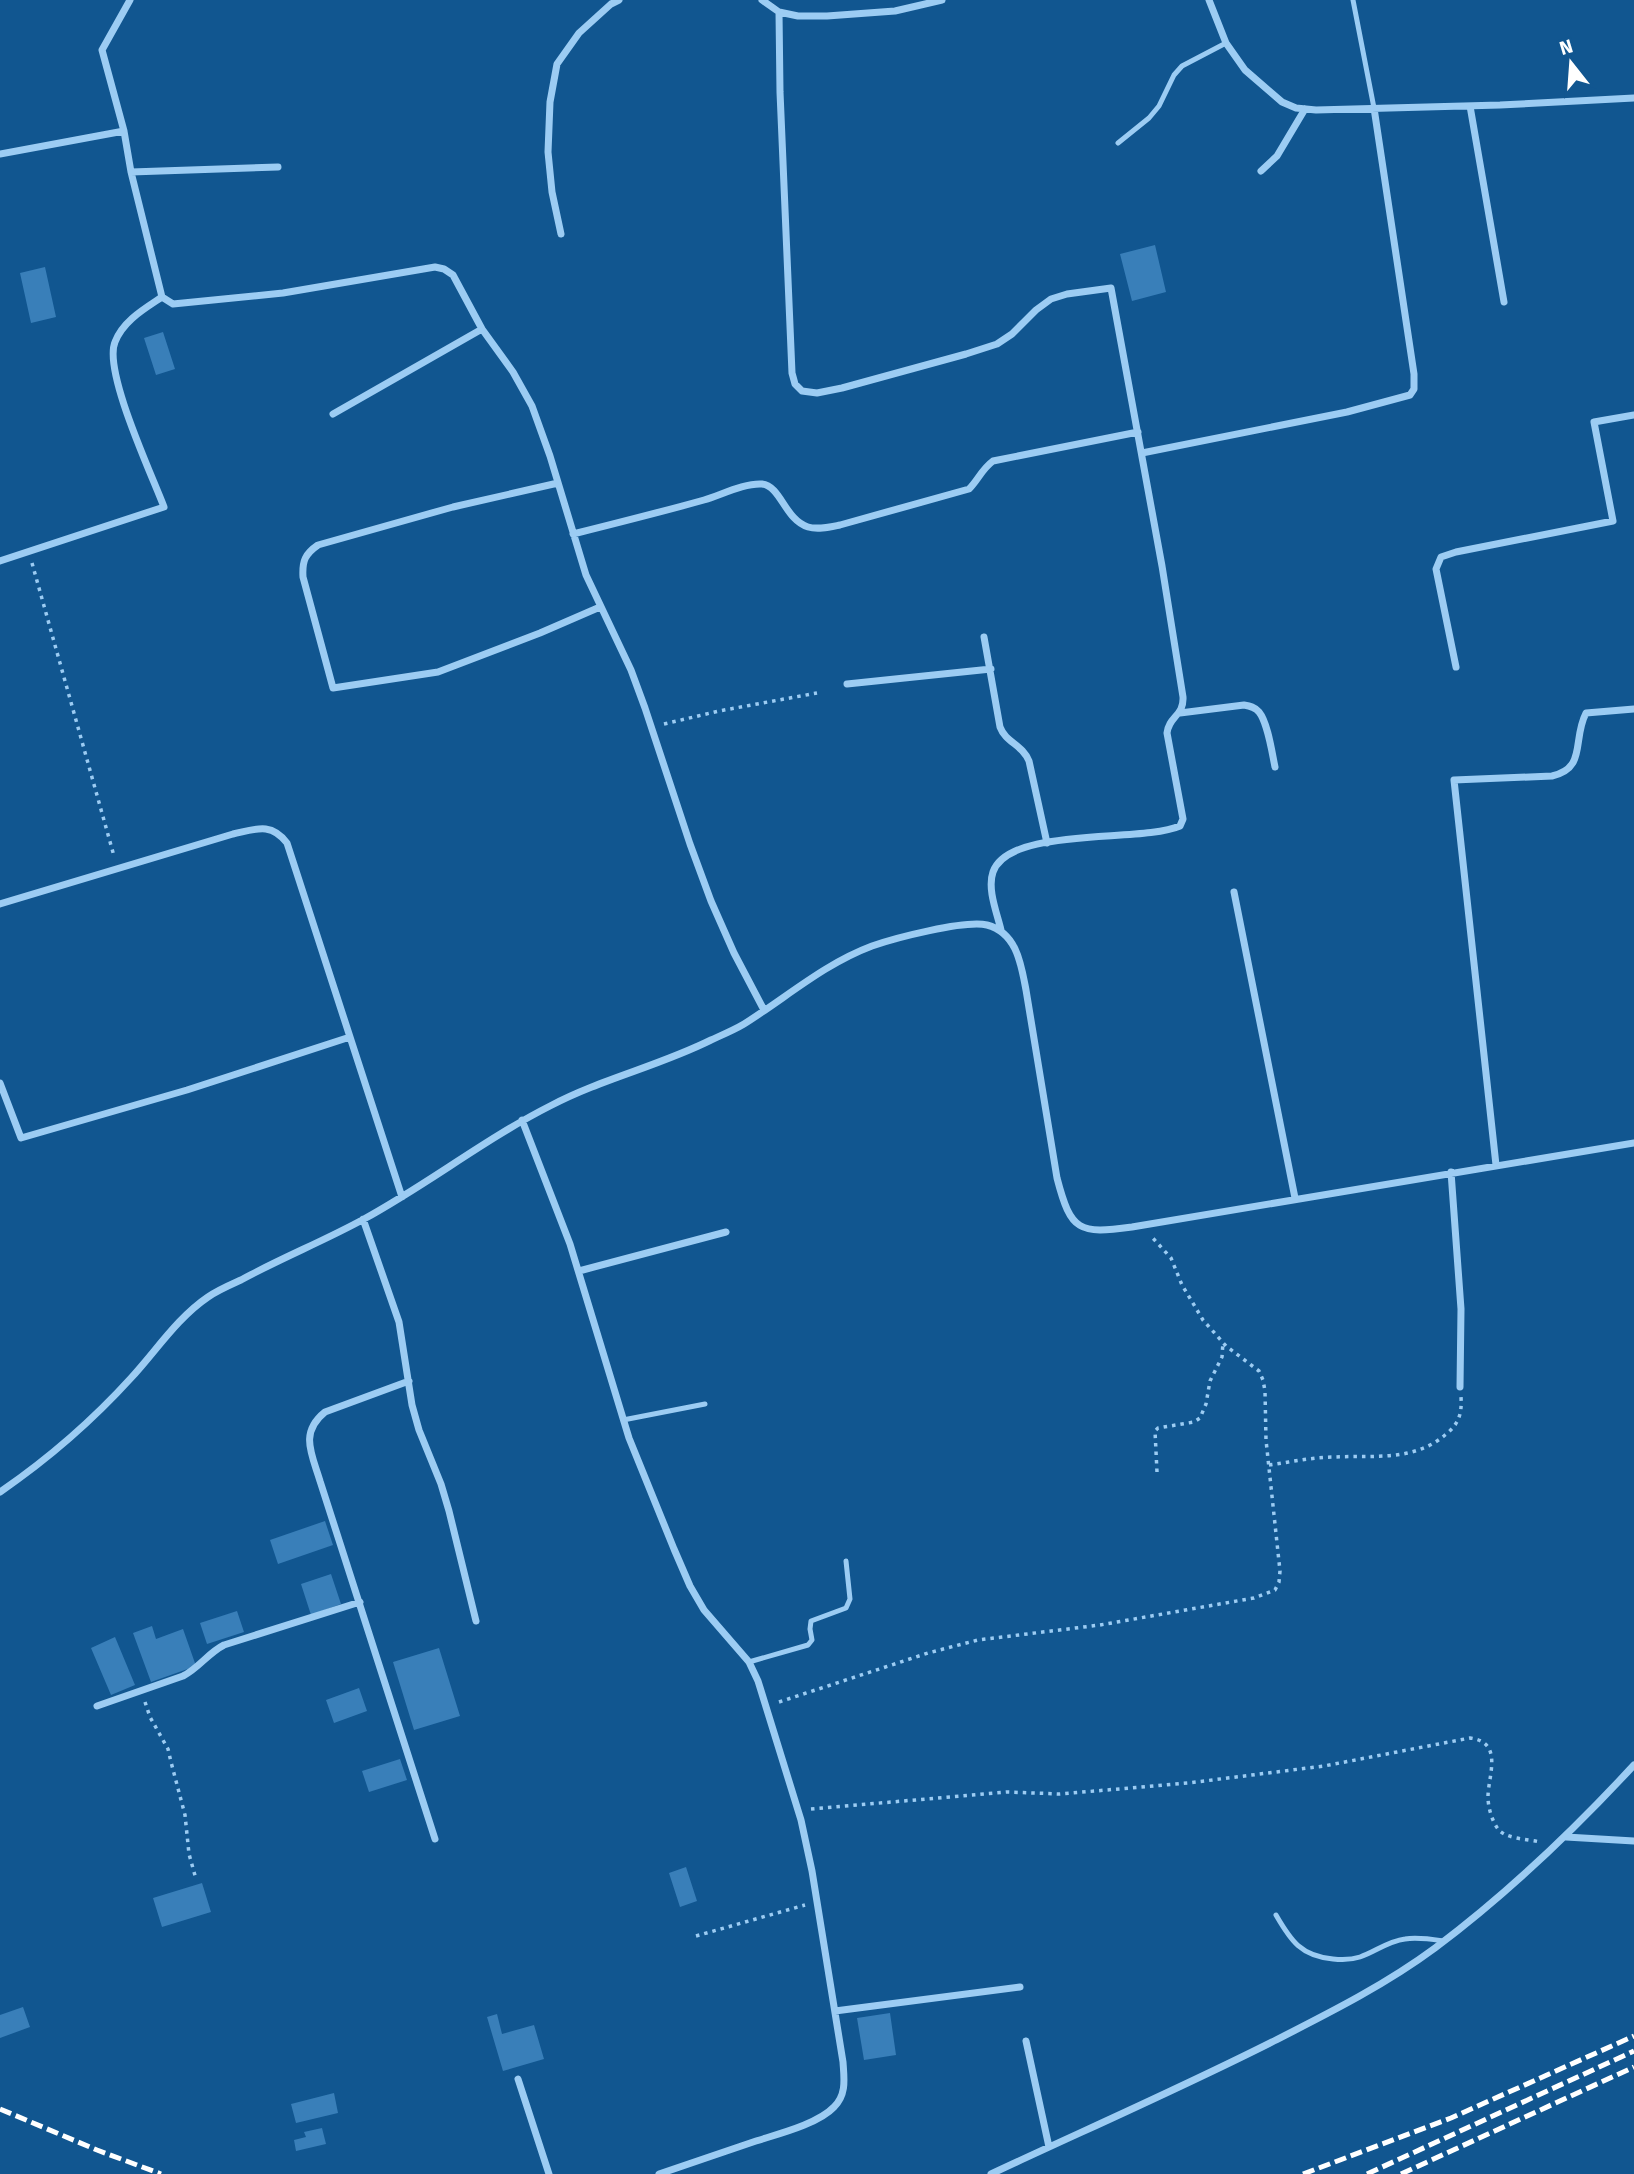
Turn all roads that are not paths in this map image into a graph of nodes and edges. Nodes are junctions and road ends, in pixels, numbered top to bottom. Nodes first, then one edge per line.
1 (130, 0) edge
2 (762, 0) edge
3 (942, 0) edge
4 (1209, 0) edge
5 (1353, 0) edge
6 (614, 1) edge
7 (779, 12) junction
8 (1226, 43) junction
9 (1634, 98) edge
10 (1470, 106) junction
11 (1305, 108) junction
12 (1374, 108) junction
13 (124, 131) junction
14 (1118, 143) dead end
15 (0, 154) edge
16 (278, 167) dead end
17 (1261, 171) dead end
18 (131, 172) junction
19 (561, 234) dead end
20 (162, 298) junction
21 (1504, 302) dead end
22 (482, 329) junction
23 (333, 414) dead end
24 (1634, 415) edge
25 (1138, 432) junction
26 (1142, 453) junction
27 (558, 483) junction
28 (573, 534) junction
29 (0, 561) edge
30 (600, 607) junction
31 (984, 637) dead end
32 (1456, 667) dead end
33 (990, 669) junction
34 (847, 684) dead end
35 (1634, 709) edge
36 (1180, 713) junction
37 (1275, 768) dead end
38 (1047, 843) junction
39 (1234, 892) dead end
40 (0, 904) edge
41 (1001, 930) junction
42 (764, 1010) junction
43 (350, 1037) junction
44 (0, 1083) edge
45 (522, 1120) junction
46 (1634, 1143) edge
47 (1496, 1165) junction
48 (1451, 1172) junction
49 (401, 1197) junction
50 (1295, 1198) junction
51 (363, 1219) junction
52 (726, 1232) dead end
53 (579, 1270) junction
54 (408, 1381) junction
55 (1460, 1387) road end
56 (705, 1404) dead end
57 (624, 1420) junction
58 (0, 1492) edge
59 (846, 1561) dead end
60 (360, 1602) junction
61 (476, 1621) dead end
62 (749, 1662) junction
63 (97, 1706) dead end
64 (1634, 1765) edge
65 (1566, 1836) junction
66 (435, 1839) dead end
67 (1634, 1841) edge
68 (1276, 1915) dead end
69 (1443, 1941) junction
70 (1020, 1987) dead end
71 (835, 2011) junction
72 (1026, 2041) dead end
73 (518, 2078) dead end
74 (1049, 2147) junction
75 (549, 2174) edge
76 (659, 2174) edge
77 (991, 2174) edge

1 - 13 street
2 - 7 street
3 - 7 street
4 - 8 street
5 - 12 lane
6 - 19 street
7 - 25 street
8 - 11 street
8 - 14 lane
9 - 10 street
10 - 12 street
10 - 21 street
11 - 12 street
11 - 17 street
12 - 26 street
13 - 15 street
13 - 18 street
16 - 18 street
18 - 20 street
20 - 22 street
20 - 29 street
22 - 23 street
22 - 27 street
24 - 32 street
25 - 26 street
25 - 28 street
26 - 36 street
27 - 28 street
27 - 30 street
28 - 30 street
30 - 42 street
31 - 33 street
33 - 34 street
33 - 38 street
35 - 47 street
36 - 37 street
36 - 38 street
38 - 41 street
39 - 50 street
40 - 43 street
41 - 42 street
41 - 50 street
42 - 45 street
43 - 44 street
43 - 49 street
45 - 49 street
45 - 53 street
46 - 47 street
47 - 48 street
48 - 50 street
48 - 55 street
49 - 51 street
51 - 54 street
51 - 58 street
52 - 53 street
53 - 57 street
54 - 60 street
54 - 61 street
56 - 57 lane
57 - 62 street
59 - 62 lane
60 - 63 street
60 - 66 street
62 - 71 street
64 - 65 street
65 - 67 street
65 - 69 street
68 - 69 lane
69 - 74 street
70 - 71 street
71 - 76 street
72 - 74 street
73 - 75 street
74 - 77 street

